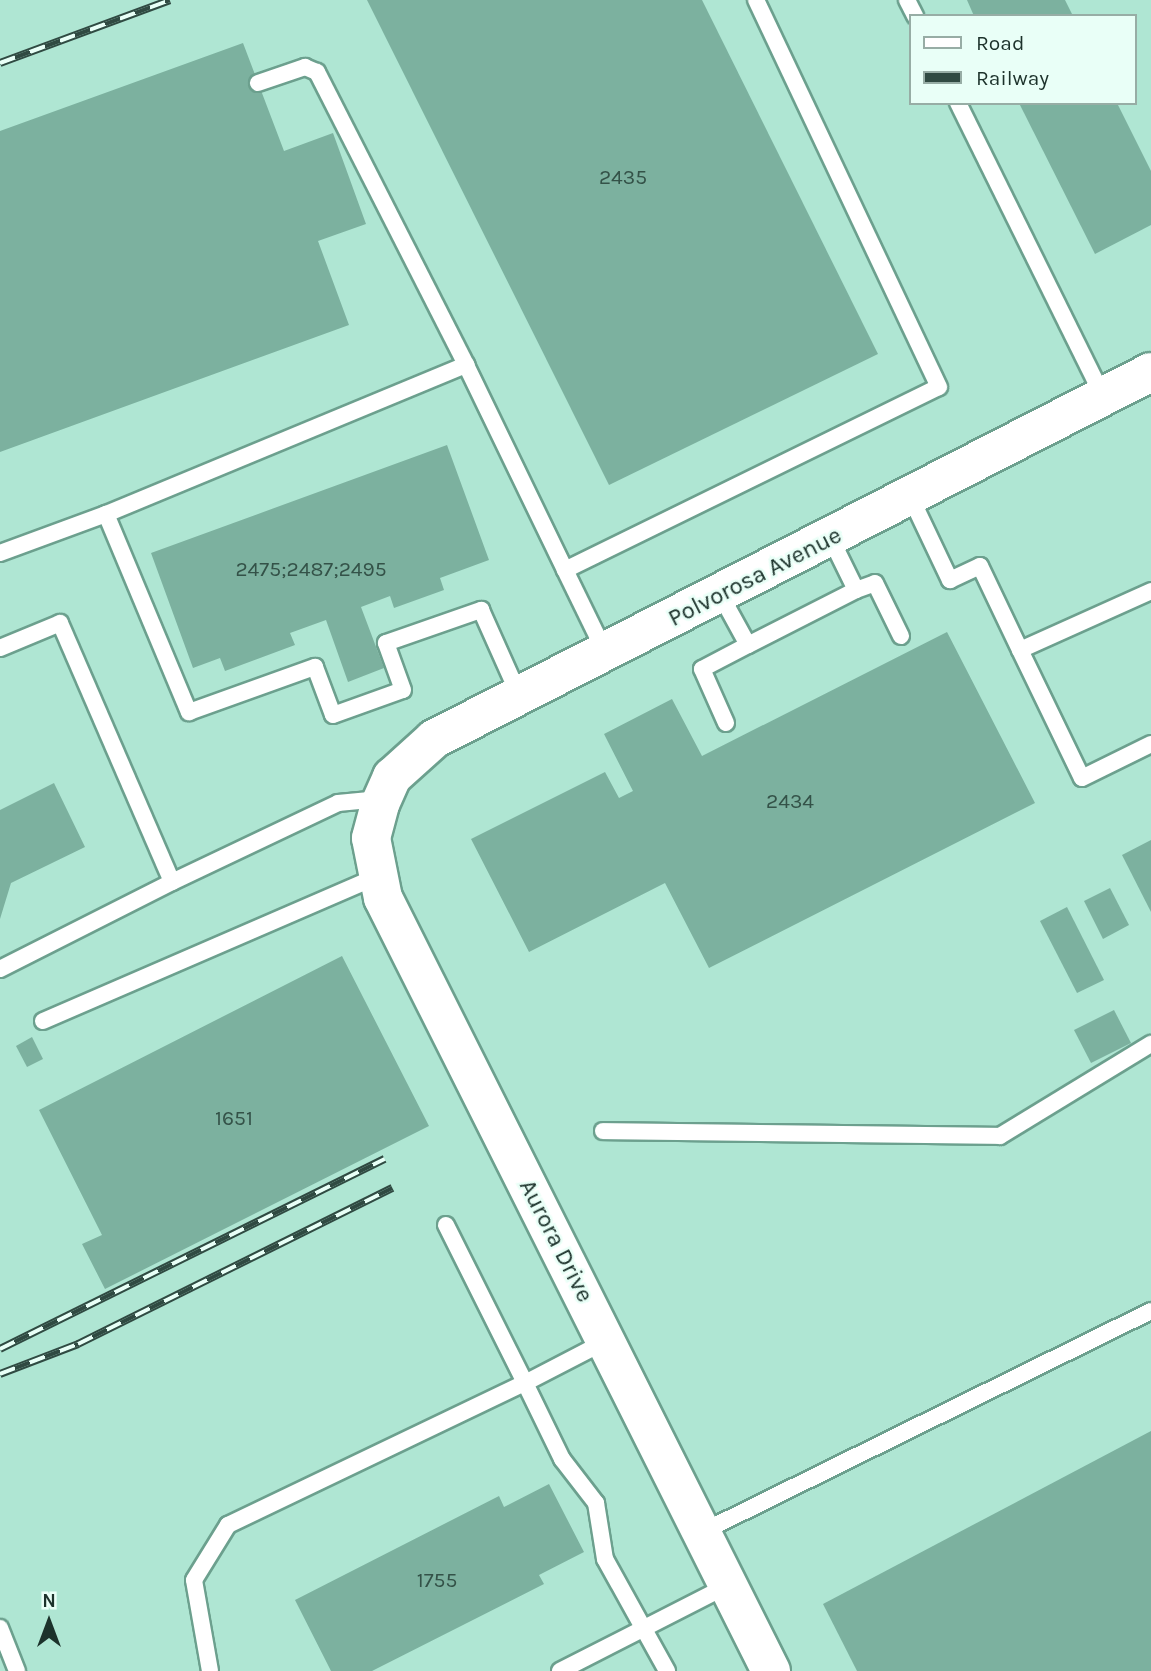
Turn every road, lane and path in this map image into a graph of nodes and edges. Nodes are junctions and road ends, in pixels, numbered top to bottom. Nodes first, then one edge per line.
1 (756, 0) edge
2 (258, 83) dead end
3 (959, 105) edge
4 (466, 365) junction
5 (1151, 372) edge
6 (1102, 396) junction
7 (911, 498) junction
8 (106, 514) junction
9 (831, 539) junction
10 (0, 553) edge
11 (565, 570) junction
12 (856, 590) junction
13 (1151, 591) edge
14 (720, 594) junction
15 (901, 636) dead end
16 (748, 645) junction
17 (0, 648) edge
18 (1020, 650) junction
19 (605, 652) junction
20 (519, 695) junction
21 (726, 723) dead end
22 (1151, 744) edge
23 (381, 801) junction
24 (376, 877) junction
25 (172, 882) junction
26 (0, 969) edge
27 (43, 1021) dead end
28 (1151, 1044) edge
29 (603, 1131) dead end
30 (446, 1225) dead end
31 (1151, 1311) edge
32 (606, 1341) junction
33 (525, 1383) junction
34 (702, 1532) junction
35 (729, 1585) junction
36 (0, 1628) edge
37 (643, 1628) junction
38 (17, 1671) edge
39 (210, 1671) edge
40 (560, 1671) edge
41 (667, 1671) edge
42 (771, 1671) edge

1 - 11 lane
2 - 4 lane
3 - 6 lane
4 - 8 lane
4 - 11 lane
5 - 6 street, Polvorosa Avenue
6 - 7 street, Polvorosa Avenue
7 - 9 street, Polvorosa Avenue
7 - 18 lane
8 - 10 lane
8 - 20 lane
9 - 12 lane
9 - 14 street, Polvorosa Avenue
11 - 19 lane
12 - 15 lane
12 - 16 lane
13 - 18 lane
14 - 16 lane
14 - 19 street, Polvorosa Avenue
16 - 21 lane
17 - 25 lane
18 - 22 lane
19 - 20 street, Polvorosa Avenue
20 - 23 street, Polvorosa Avenue
23 - 24 street, Aurora Drive
23 - 25 lane
24 - 27 lane
24 - 32 street, Aurora Drive
25 - 26 lane
28 - 29 lane
30 - 33 lane
31 - 34 lane
32 - 33 lane
32 - 34 street, Aurora Drive
33 - 37 lane
33 - 39 lane
34 - 35 street, Aurora Drive
35 - 37 lane
35 - 42 street, Aurora Drive
36 - 38 lane
37 - 40 lane
37 - 41 lane

